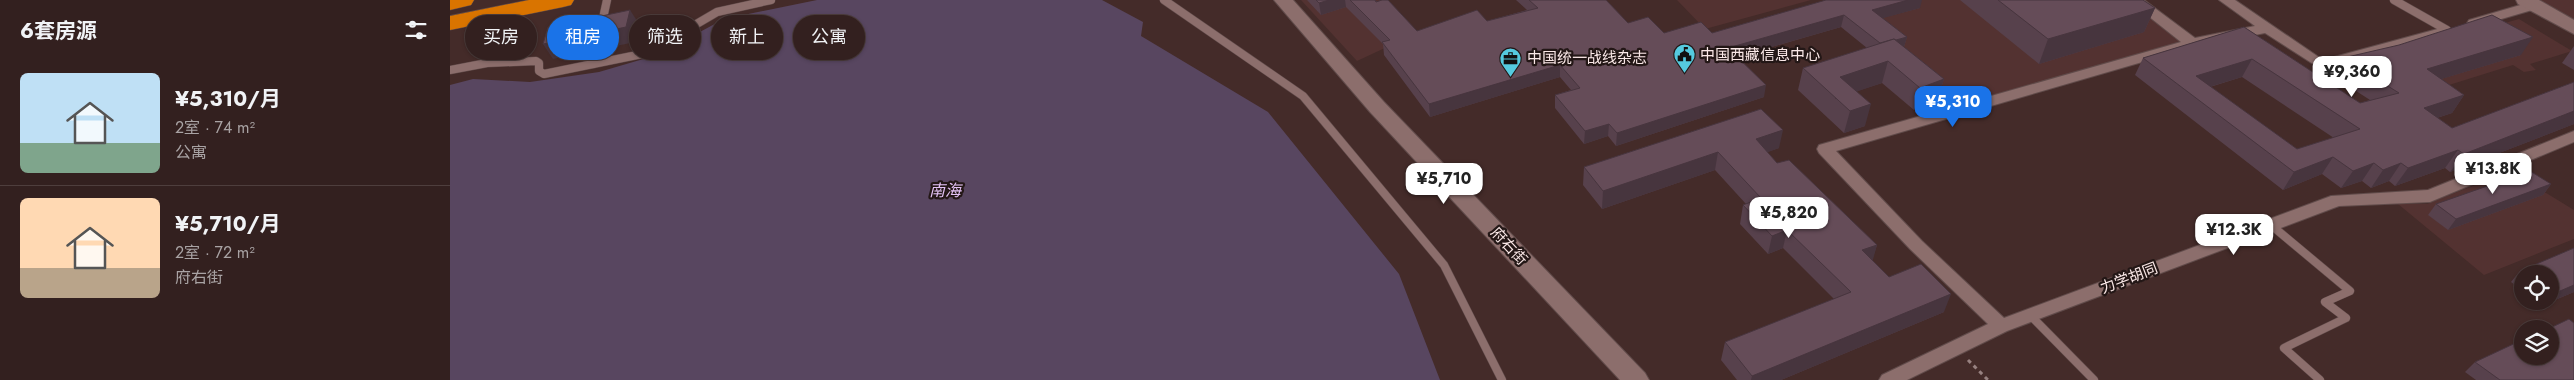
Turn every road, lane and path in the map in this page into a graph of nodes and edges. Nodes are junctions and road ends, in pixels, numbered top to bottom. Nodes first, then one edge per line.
1 (463, 0) edge
2 (563, 0) edge
3 (607, 0) edge
4 (771, 0) edge
5 (1164, 0) edge
6 (1283, 0) edge
7 (2135, 0) edge
8 (2226, 0) edge
9 (2394, 0) edge
10 (450, 3) edge
11 (2530, 3) edge
12 (450, 23) edge
13 (2267, 28) junction
14 (2574, 28) edge
15 (2447, 30) junction
16 (2192, 43) junction
17 (593, 64) junction
18 (450, 70) edge
19 (2574, 136) edge
20 (2271, 225) junction
21 (2030, 316) junction
22 (2001, 326) junction
23 (1502, 380) edge
24 (1636, 380) edge
25 (1889, 380) edge
26 (2094, 380) edge
27 (2320, 380) edge

1 - 10 highway
2 - 12 highway
3 - 17 lane
4 - 17 lane
5 - 23 lane
6 - 24 main road, 府右街
7 - 16 street
8 - 13 street
9 - 15 lane
11 - 14 main road
11 - 15 street
13 - 15 street
13 - 16 street
16 - 22 street
17 - 18 lane
19 - 20 street, 力学胡同
20 - 21 street, 力学胡同
20 - 27 lane
21 - 22 street, 力学胡同
21 - 26 lane
22 - 25 street, 力学胡同

